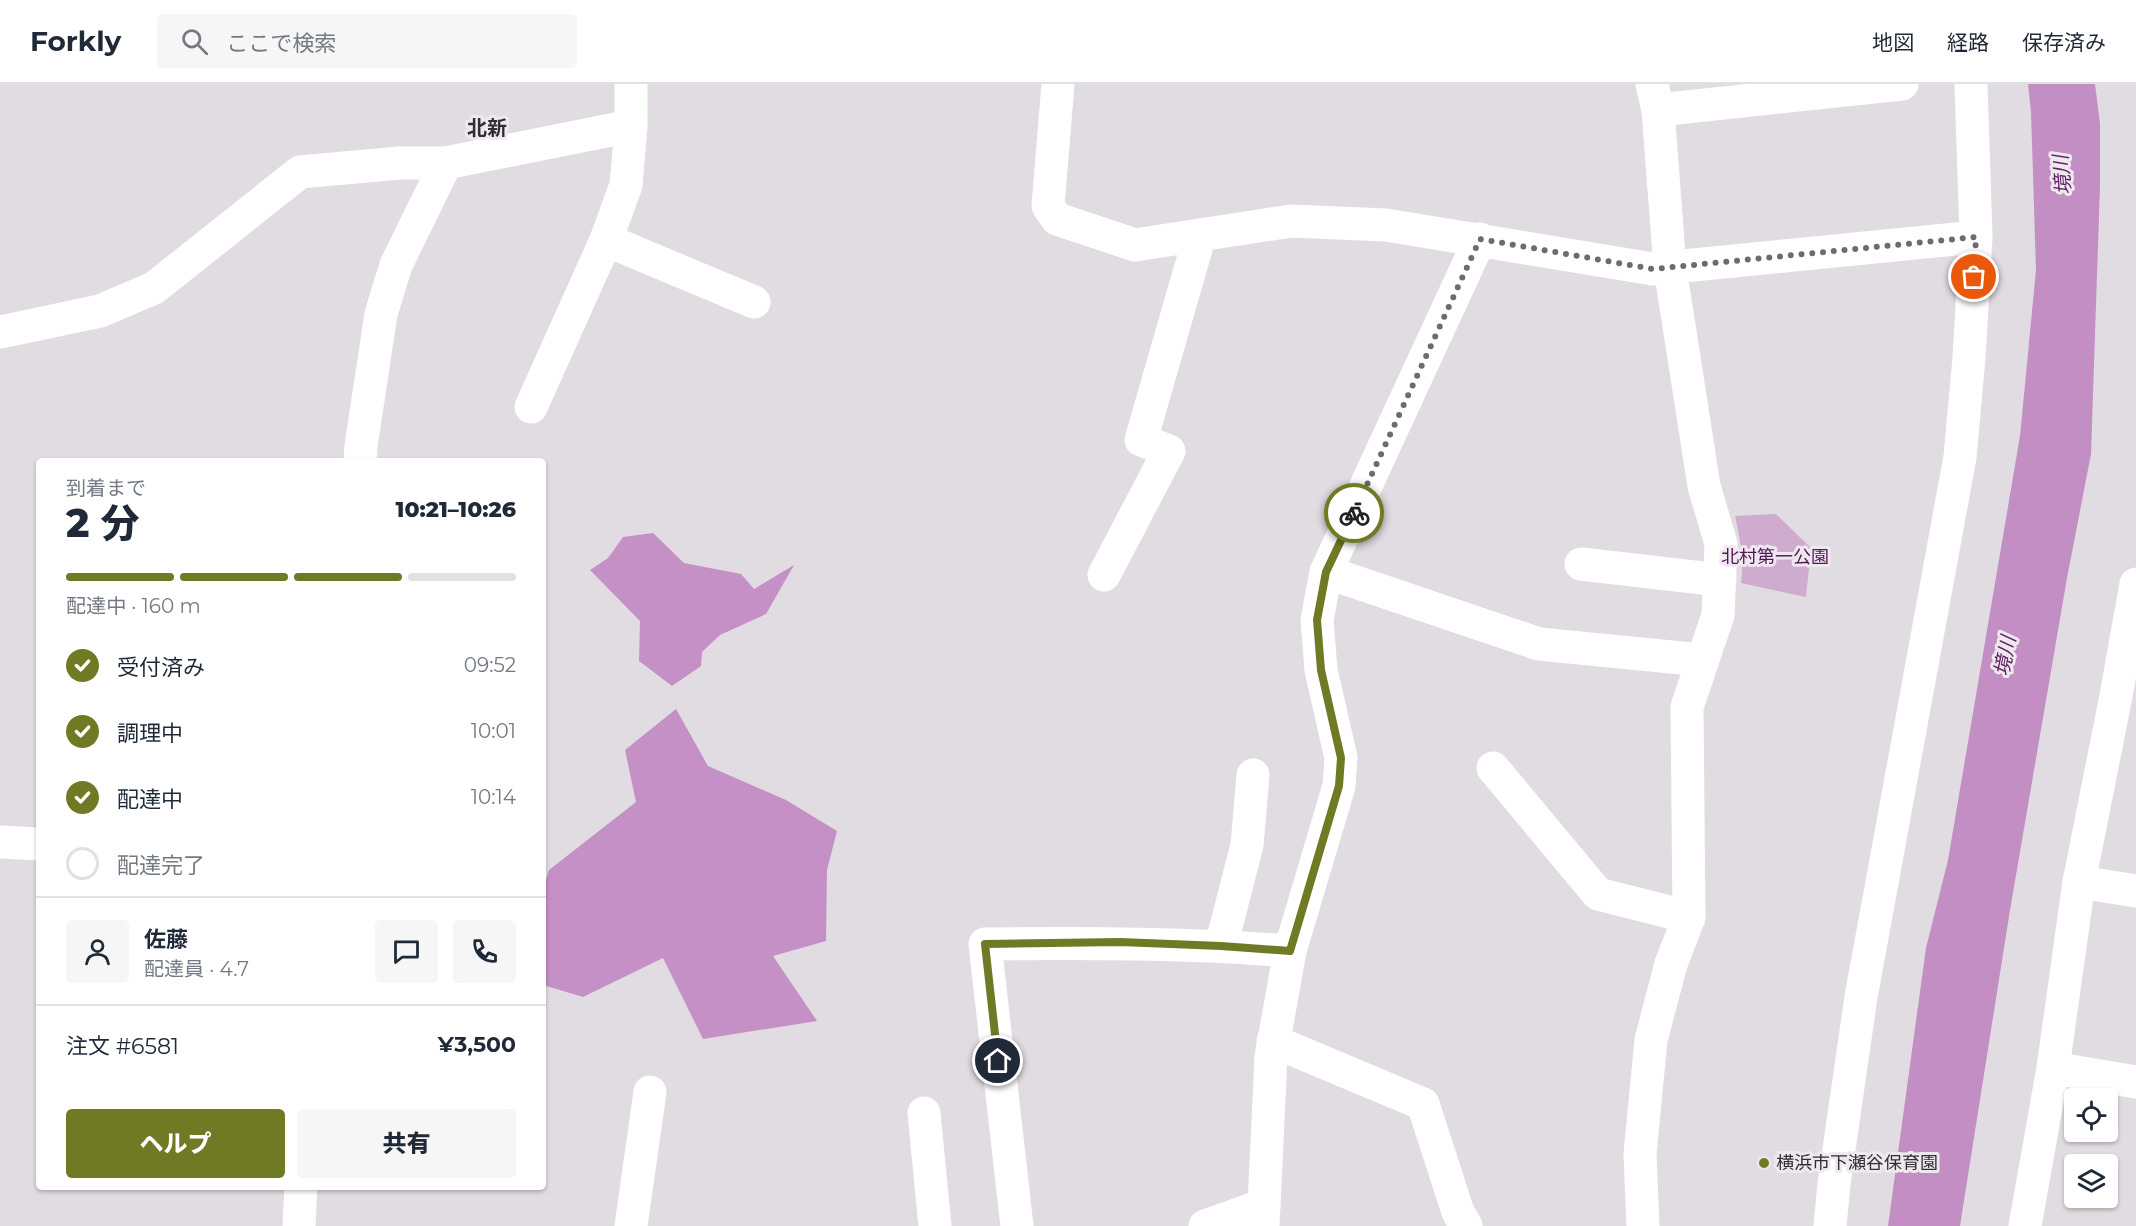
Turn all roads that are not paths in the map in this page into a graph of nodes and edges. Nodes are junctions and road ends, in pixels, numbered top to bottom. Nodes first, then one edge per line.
1 (631, 84) edge
2 (1058, 84) edge
3 (1902, 84) edge
4 (1971, 84) edge
5 (1655, 97) edge
6 (631, 126) junction
7 (446, 163) junction
8 (1200, 235) junction
9 (1976, 237) junction
10 (1480, 239) junction
11 (606, 240) junction
12 (1670, 268) junction
13 (754, 302) dead end
14 (0, 332) edge
15 (531, 407) dead end
16 (360, 458) edge
17 (1581, 564) dead end
18 (1326, 572) junction
19 (1104, 575) dead end
20 (1720, 580) junction
21 (2136, 584) edge
22 (1702, 660) junction
23 (2126, 698) edge
24 (1493, 768) dead end
25 (1252, 775) dead end
26 (0, 842) edge
27 (36, 844) edge
28 (2079, 882) junction
29 (2136, 891) edge
30 (1689, 917) junction
31 (1221, 946) junction
32 (1290, 951) junction
33 (1273, 1041) junction
34 (2053, 1068) junction
35 (2136, 1082) edge
36 (650, 1092) dead end
37 (924, 1113) dead end
38 (300, 1190) edge
39 (1264, 1215) edge
40 (299, 1226) edge
41 (631, 1226) edge
42 (934, 1226) edge
43 (1017, 1226) edge
44 (1205, 1226) edge
45 (1466, 1226) edge
46 (1643, 1226) edge
47 (1830, 1226) edge
48 (2025, 1226) edge

1 - 6 street
2 - 8 street
3 - 5 street
4 - 9 street
5 - 12 street
6 - 7 street
6 - 11 street
7 - 14 street
7 - 16 street
8 - 10 street
8 - 19 street
9 - 12 street
9 - 47 street
10 - 12 street
10 - 18 street
11 - 13 street
11 - 15 street
12 - 20 street
17 - 20 street
18 - 22 street
18 - 32 street
20 - 22 street
21 - 23 street
22 - 30 street
23 - 28 street
24 - 30 street
25 - 31 street
26 - 27 street
28 - 29 street
28 - 34 street
30 - 46 street
31 - 32 street
31 - 43 street
32 - 33 street
33 - 39 street
33 - 45 street
34 - 35 street
34 - 48 street
36 - 41 street
37 - 42 street
38 - 40 street
39 - 44 street

